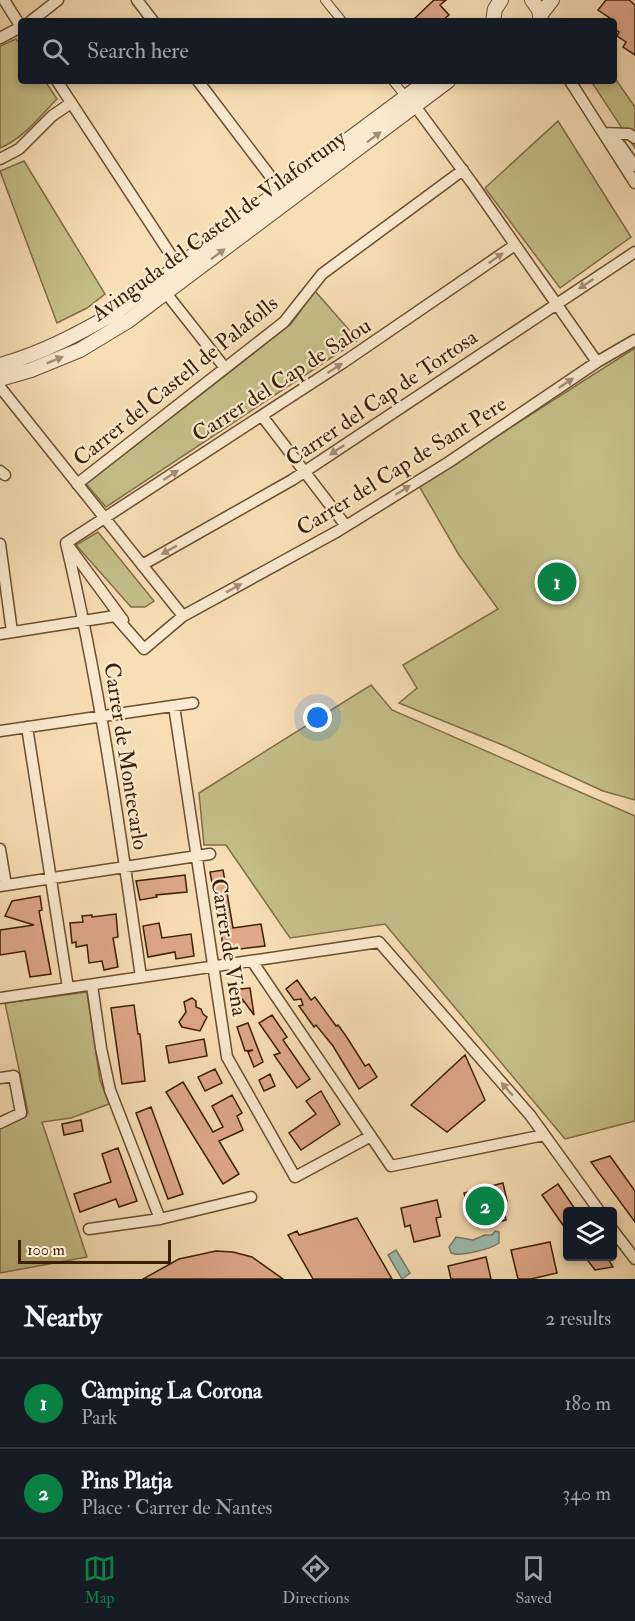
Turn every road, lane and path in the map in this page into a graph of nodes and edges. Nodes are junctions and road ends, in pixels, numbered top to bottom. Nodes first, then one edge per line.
1 (4, 0) edge
2 (58, 0) edge
3 (325, 0) edge
4 (501, 0) edge
5 (532, 0) edge
6 (552, 0) edge
7 (138, 1) edge
8 (492, 12) edge
9 (541, 17) edge
10 (36, 18) edge
11 (151, 18) edge
12 (340, 18) edge
13 (18, 22) edge
14 (18, 29) edge
15 (0, 38) edge
16 (59, 84) edge
17 (200, 84) edge
18 (396, 84) edge
19 (424, 84) edge
20 (442, 84) edge
21 (572, 84) edge
22 (410, 101) junction
23 (71, 103) junction
24 (604, 133) junction
25 (635, 138) edge
26 (0, 159) edge
27 (621, 162) junction
28 (635, 166) edge
29 (463, 170) junction
30 (635, 172) edge
31 (635, 183) edge
32 (280, 189) junction
33 (515, 244) junction
34 (635, 252) edge
35 (178, 266) junction
36 (166, 293) junction
37 (556, 304) junction
38 (635, 340) edge
39 (597, 362) junction
40 (1, 363) edge
41 (225, 368) junction
42 (0, 379) edge
43 (0, 387) edge
44 (262, 416) junction
45 (305, 472) junction
46 (77, 483) junction
47 (105, 518) junction
48 (346, 525) junction
49 (66, 543) junction
50 (0, 544) edge
51 (142, 565) junction
52 (183, 616) junction
53 (84, 621) junction
54 (12, 632) junction
55 (0, 634) edge
56 (144, 649) junction
57 (193, 703) dead end
58 (174, 706) junction
59 (100, 716) junction
60 (27, 727) junction
61 (0, 731) edge
62 (0, 849) edge
63 (210, 854) dead end
64 (196, 856) junction
65 (125, 867) junction
66 (52, 878) junction
67 (3, 886) edge
68 (252, 961) junction
69 (213, 966) junction
70 (141, 977) junction
71 (92, 984) junction
72 (68, 988) junction
73 (0, 998) edge
74 (0, 1078) edge
75 (0, 1123) edge
76 (544, 1135) junction
77 (371, 1136) junction
78 (251, 1197) dead end
79 (596, 1207) edge
80 (160, 1219) junction
81 (89, 1229) dead end
82 (617, 1235) edge
83 (635, 1260) edge

1 - 13 street
2 - 10 street
3 - 12 street
4 - 8 street
5 - 9 street
6 - 9 street
7 - 11 street
14 - 15 street
16 - 23 street
17 - 32 street
18 - 22 street
19 - 22 street, Avinguda del Castell de Vilafortuny
20 - 22 street, Avinguda del Castell de Vilafortuny
21 - 24 street
22 - 29 street
22 - 32 street, Avinguda del Castell de Vilafortuny
36 -> 22 street, Avinguda del Castell de Vilafortuny
23 - 26 street
23 - 35 street
24 - 25 street
24 - 27 street
24 - 28 street
27 - 30 street
27 - 31 street
29 - 33 street
29 - 41 street, Carrer del Castell de Palafolls
32 - 35 street, Avinguda del Castell de Vilafortuny
33 - 37 street
44 -> 33 street, Carrer del Cap de Salou
34 -> 37 street, Carrer del Cap de Tortosa
35 - 40 street, Avinguda del Castell de Vilafortuny
36 - 41 street
42 -> 36 street, Avinguda del Castell de Vilafortuny
37 - 39 street
37 -> 45 street, Carrer del Cap de Tortosa
38 - 39 street, Carrer del Cap de Sant Pere
48 -> 39 street, Carrer del Cap de Sant Pere
41 - 46 street, Carrer del Castell de Palafolls
43 - 46 street
44 - 45 street
47 -> 44 street, Carrer del Cap de Salou
45 - 48 street
45 -> 51 street, Carrer del Cap de Tortosa
46 - 47 street
47 - 49 street, Carrer del Cap de Salou
47 - 51 street
52 -> 48 street, Carrer del Cap de Sant Pere
49 - 53 street, Carrer de Montecarlo
49 - 56 street
50 - 54 street
51 - 52 street
52 - 56 street, Carrer del Cap de Sant Pere
53 - 54 street
53 - 56 street
53 - 59 street, Carrer de Montecarlo
54 - 55 street
57 - 58 street
58 - 59 street
58 - 64 street, Carrer de Viena
59 - 60 street
59 - 65 street, Carrer de Montecarlo
60 - 61 street
60 - 66 street
62 - 67 street
63 - 64 street
64 - 65 street
64 - 69 street, Carrer de Viena
65 - 66 street
65 - 70 street, Carrer de Montecarlo
66 - 67 street
66 - 72 street
68 - 69 street
76 -> 68 street
68 - 77 street
69 - 70 street
69 - 77 street, Carrer de Viena
70 - 71 street
71 - 72 street
71 - 80 street
72 - 73 street
74 - 75 street
76 - 77 street
76 - 79 street
78 - 80 street
80 - 81 street
82 - 83 street

